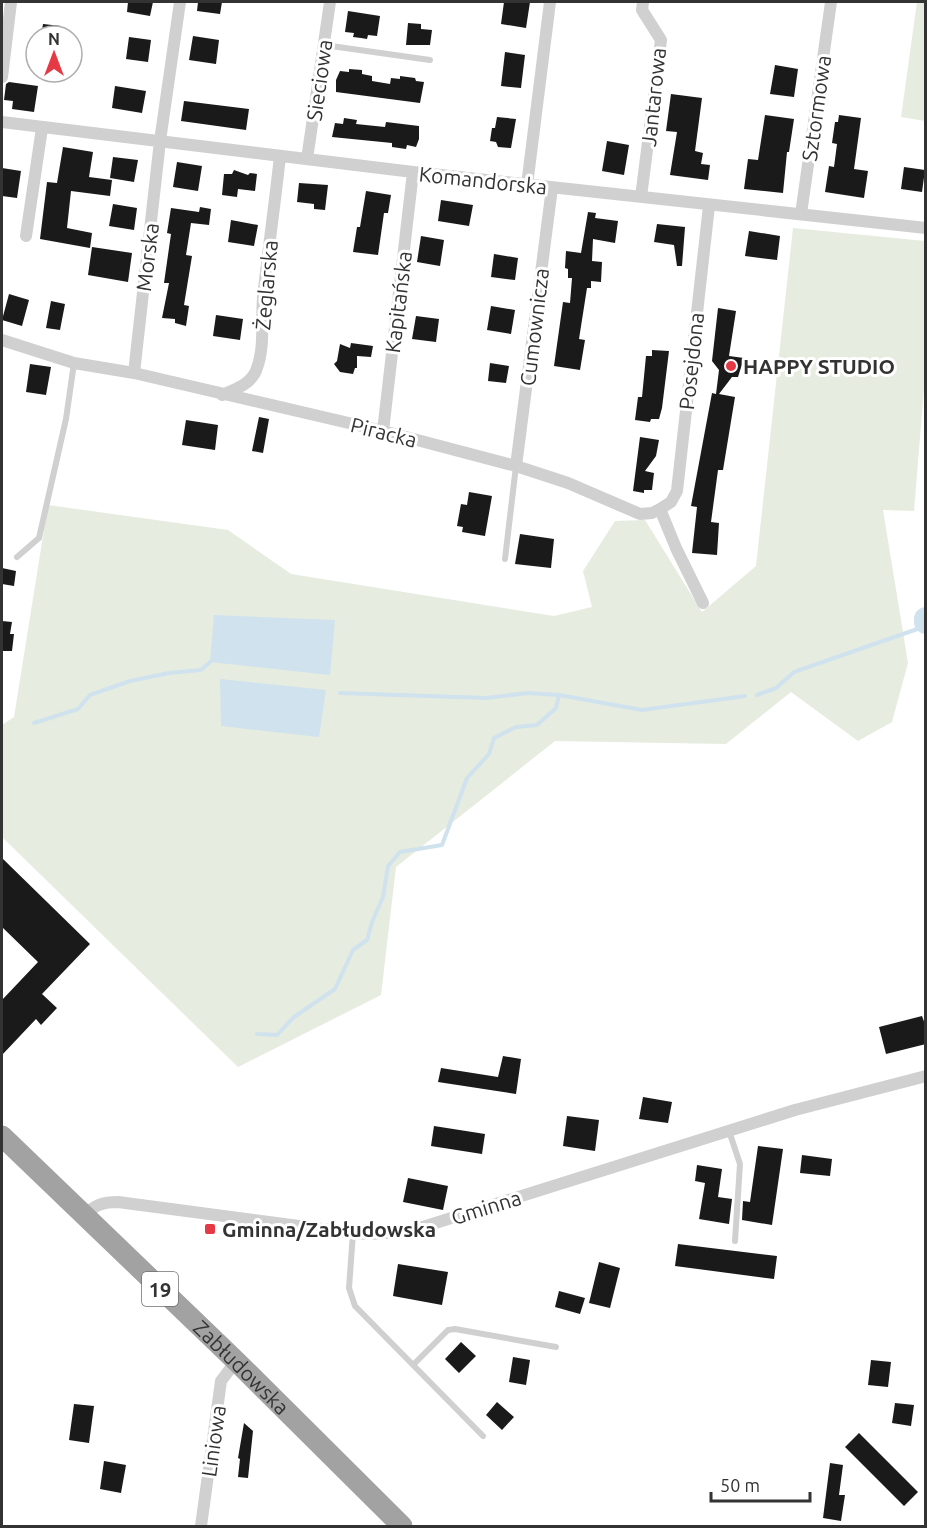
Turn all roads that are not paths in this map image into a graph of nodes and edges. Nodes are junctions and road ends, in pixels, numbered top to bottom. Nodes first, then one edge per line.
1 (11, 2) edge
2 (180, 2) edge
3 (330, 2) edge
4 (550, 2) edge
5 (643, 2) edge
6 (831, 2) edge
7 (324, 45) junction
8 (430, 60) dead end
9 (2, 77) edge
10 (2, 122) edge
11 (42, 128) junction
12 (160, 141) junction
13 (280, 156) junction
14 (307, 159) junction
15 (413, 172) junction
16 (526, 185) junction
17 (552, 188) junction
18 (641, 197) junction
19 (709, 206) junction
20 (801, 214) junction
21 (926, 228) edge
22 (26, 236) dead end
23 (2, 340) edge
24 (74, 363) junction
25 (134, 373) junction
26 (222, 395) junction
27 (383, 431) junction
28 (516, 466) junction
29 (660, 509) junction
30 (18, 557) dead end
31 (505, 559) dead end
32 (703, 603) dead end
33 (926, 1076) edge
34 (729, 1130) junction
35 (2, 1137) edge
36 (84, 1216) junction
37 (353, 1233) junction
38 (735, 1241) dead end
39 (556, 1347) dead end
40 (236, 1361) junction
41 (413, 1365) junction
42 (483, 1436) dead end
43 (201, 1527) edge
44 (402, 1527) edge

1 - 9 street
2 - 12 street, Morska
3 - 7 street, Sieciowa
4 - 16 street
5 - 18 street, Jantarowa
6 - 20 street, Sztormowa
7 - 8 lane
7 - 14 street, Sieciowa
10 - 11 street, Komandorska
11 - 12 street, Komandorska
11 - 22 street
12 - 13 street, Komandorska
12 - 25 street, Morska
13 - 14 street, Komandorska
13 - 26 street, Żeglarska
14 - 15 street, Komandorska
15 - 16 street, Komandorska
15 - 27 street, Kapitańska
16 - 17 street, Komandorska
17 - 18 street, Komandorska
17 - 28 street, Cumownicza
18 - 19 street, Komandorska
19 - 20 street, Komandorska
19 - 29 street, Posejdona
20 - 21 street, Komandorska
23 - 24 street, Piracka
24 - 25 street, Piracka
24 - 30 lane
25 - 26 street, Piracka
26 - 27 street, Piracka
27 - 28 street, Piracka
28 - 29 street, Piracka
28 - 31 lane
29 - 32 street
33 - 34 street, Gminna
34 - 37 street, Gminna
34 - 38 lane
35 - 36 highway, Zabłudowska / 19
36 - 37 street, Gminna
36 - 40 highway, Zabłudowska / 19
37 - 41 lane
39 - 41 lane
40 - 43 street, Liniowa
40 - 44 highway, Zabłudowska / 19
41 - 42 lane

